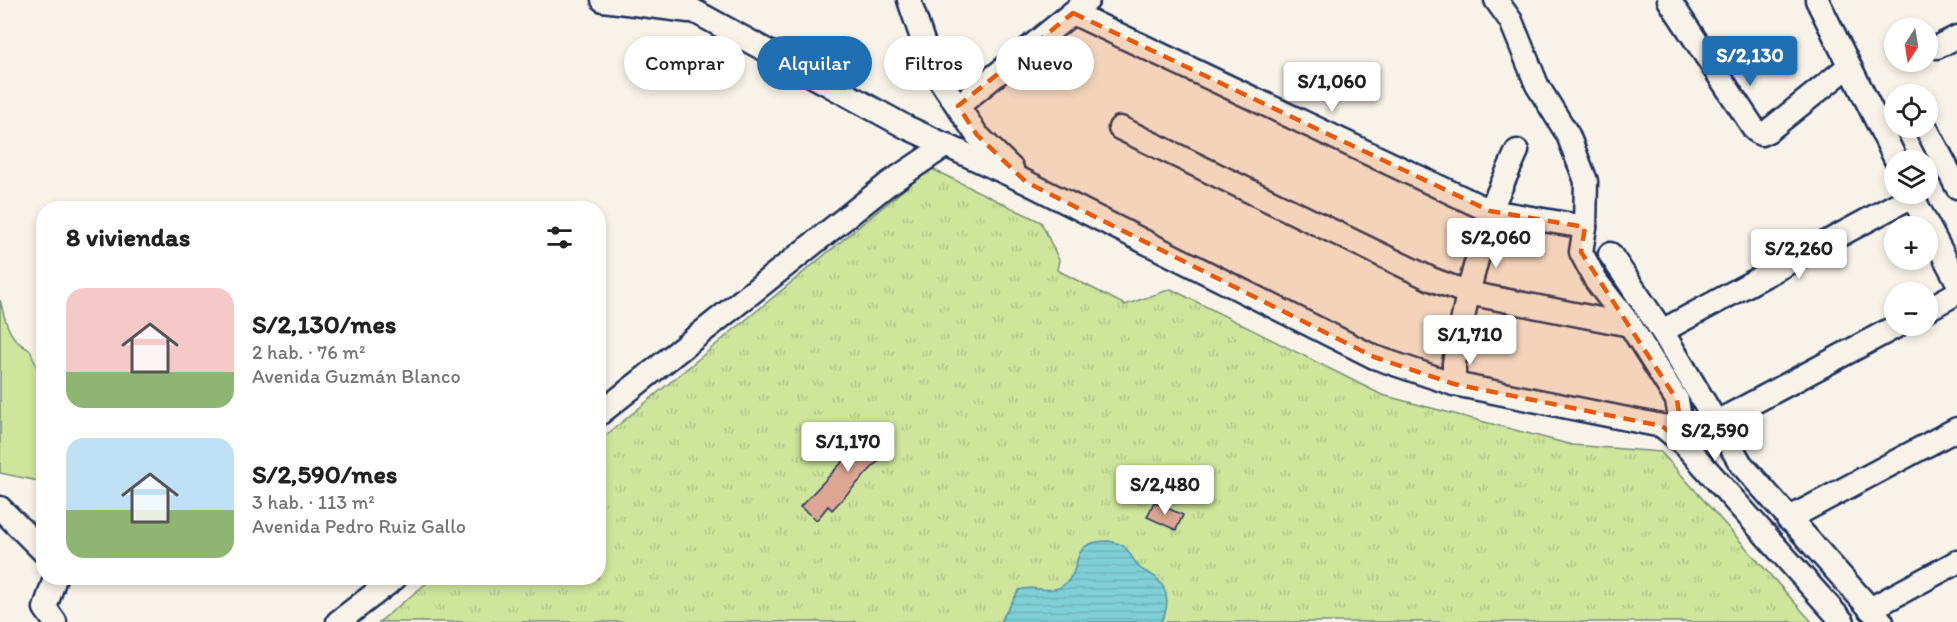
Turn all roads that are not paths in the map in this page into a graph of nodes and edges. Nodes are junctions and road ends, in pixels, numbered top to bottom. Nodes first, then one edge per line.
1 (603, 0) edge
2 (909, 0) edge
3 (1496, 0) edge
4 (1669, 0) edge
5 (1817, 0) edge
6 (683, 6) edge
7 (1081, 6) edge
8 (1957, 37) edge
9 (1938, 46) edge
10 (1849, 66) junction
11 (958, 106) junction
12 (1120, 128) dead end
13 (1932, 138) edge
14 (946, 145) junction
15 (1891, 150) edge
16 (1517, 151) dead end
17 (1955, 177) edge
18 (1026, 182) junction
19 (1938, 184) edge
20 (1895, 204) edge
21 (1922, 204) edge
22 (1490, 211) junction
23 (1586, 227) junction
24 (1610, 254) dead end
25 (1957, 281) edge
26 (1468, 293) junction
27 (1957, 293) edge
28 (1938, 303) edge
29 (1630, 325) junction
30 (1662, 331) junction
31 (1884, 333) edge
32 (1454, 384) junction
33 (606, 409) edge
34 (1715, 423) junction
35 (1957, 429) edge
36 (1684, 444) junction
37 (0, 508) edge
38 (1788, 519) junction
39 (36, 544) edge
40 (1957, 562) edge
41 (53, 585) edge
42 (386, 585) edge
43 (1876, 615) edge
44 (55, 622) edge
45 (338, 622) edge
46 (1843, 622) edge

1 - 6 street
2 - 11 street
3 - 23 street
4 - 10 street
5 - 10 street
6 - 14 street
7 - 11 street
7 - 22 street
8 - 9 street
10 - 15 street
11 - 18 street
12 - 26 street
13 - 17 street
14 - 18 street
14 - 33 street
16 - 22 street
17 - 19 street
18 - 32 street
20 - 30 street
21 - 25 street
22 - 23 street
22 - 26 street
23 - 29 street
24 - 30 street
26 - 29 street
26 - 32 street
27 - 28 street
29 - 36 street
30 - 34 street
31 - 34 street
32 - 36 street
34 - 38 street
35 - 38 street
36 - 46 street
37 - 39 street
38 - 43 street
40 - 43 street
41 - 44 street
42 - 45 street

